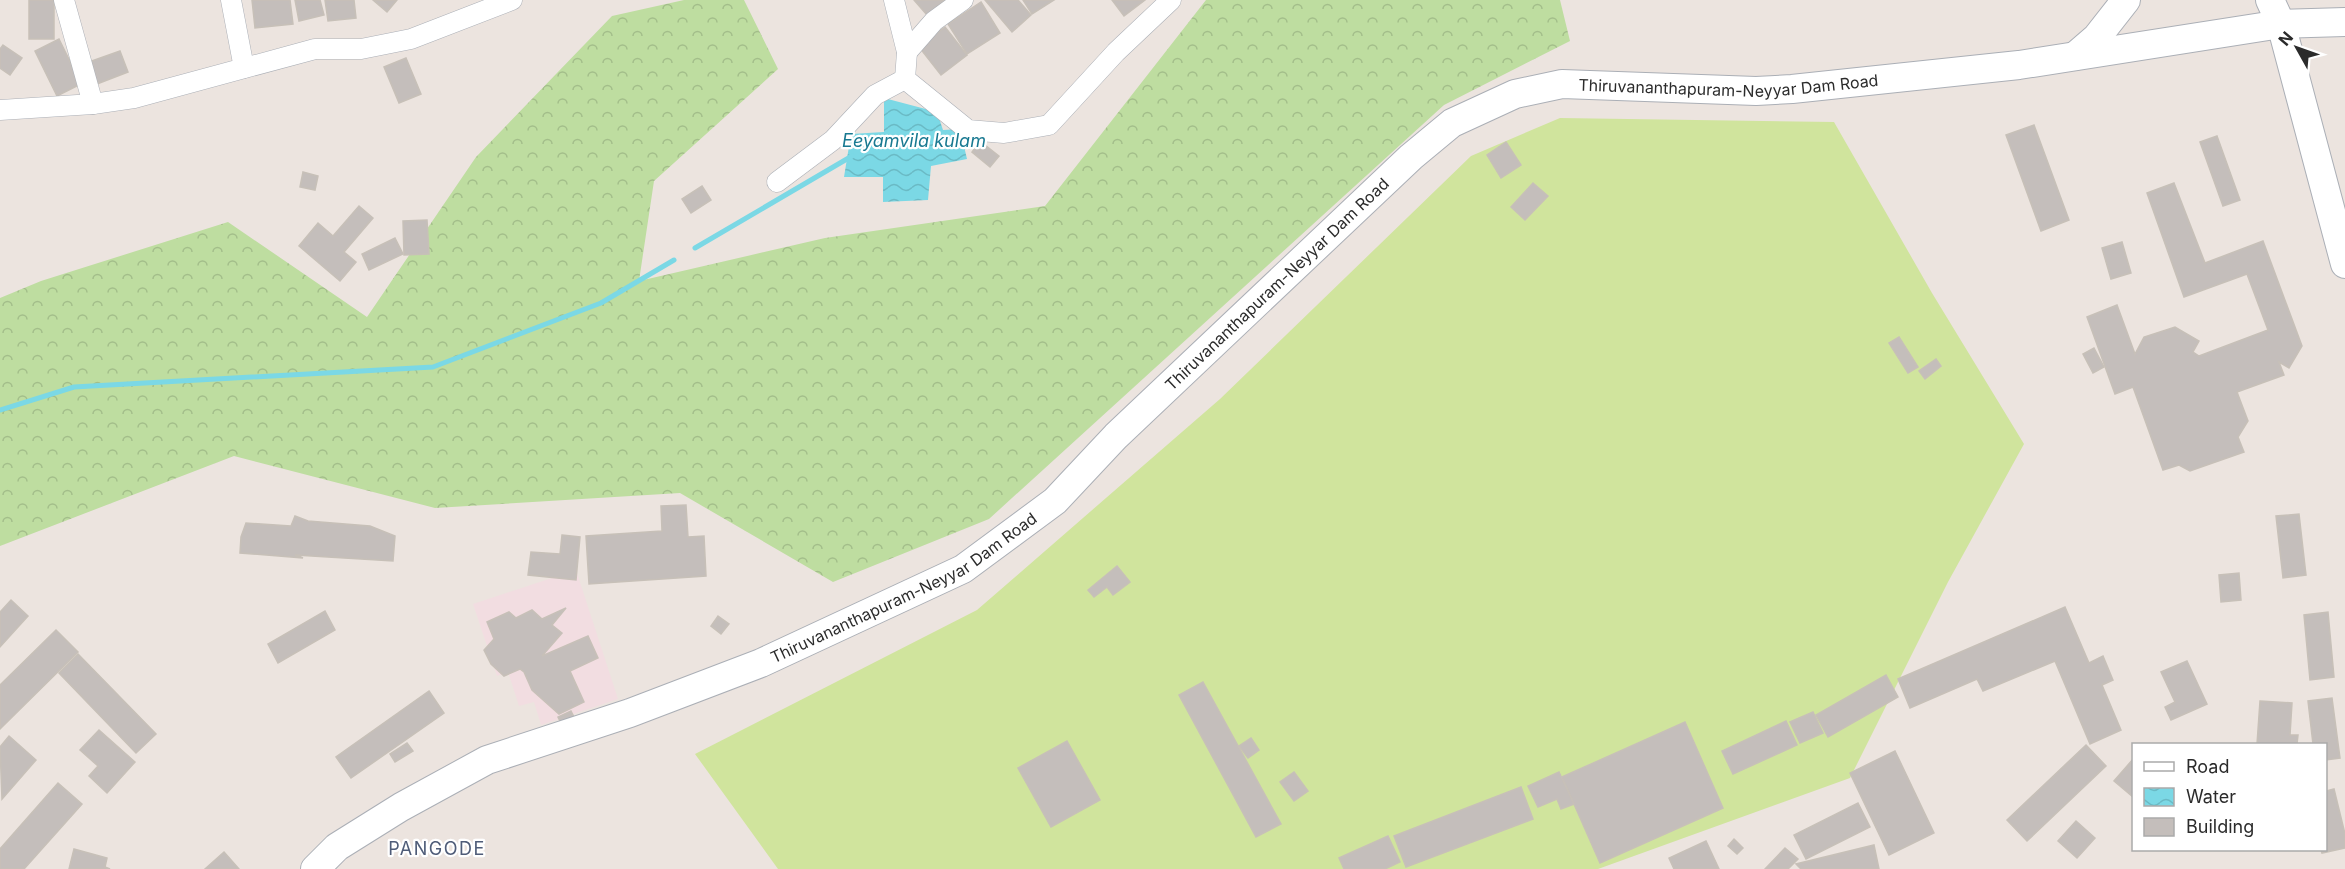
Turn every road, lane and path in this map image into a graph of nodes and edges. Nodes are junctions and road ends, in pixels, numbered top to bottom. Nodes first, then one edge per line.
1 (64, 0) edge
2 (231, 0) edge
3 (512, 0) edge
4 (894, 0) edge
5 (963, 0) edge
6 (1171, 0) edge
7 (2126, 0) edge
8 (2275, 12) edge
9 (2345, 22) edge
10 (907, 52) junction
11 (2075, 56) junction
12 (244, 68) junction
13 (904, 79) junction
14 (93, 104) junction
15 (0, 110) edge
16 (777, 182) dead end
17 (2345, 264) edge
18 (315, 869) edge

1 - 14 street
2 - 12 street
3 - 12 street
4 - 10 street
5 - 10 street
6 - 13 street
7 - 11 main road
8 - 9 main road, Thiruvananthapuram-Neyyar Dam Road
8 - 11 main road, Thiruvananthapuram-Neyyar Dam Road
8 - 17 main road
10 - 13 street
11 - 18 main road, Thiruvananthapuram-Neyyar Dam Road
12 - 14 street
13 - 16 street
14 - 15 street

